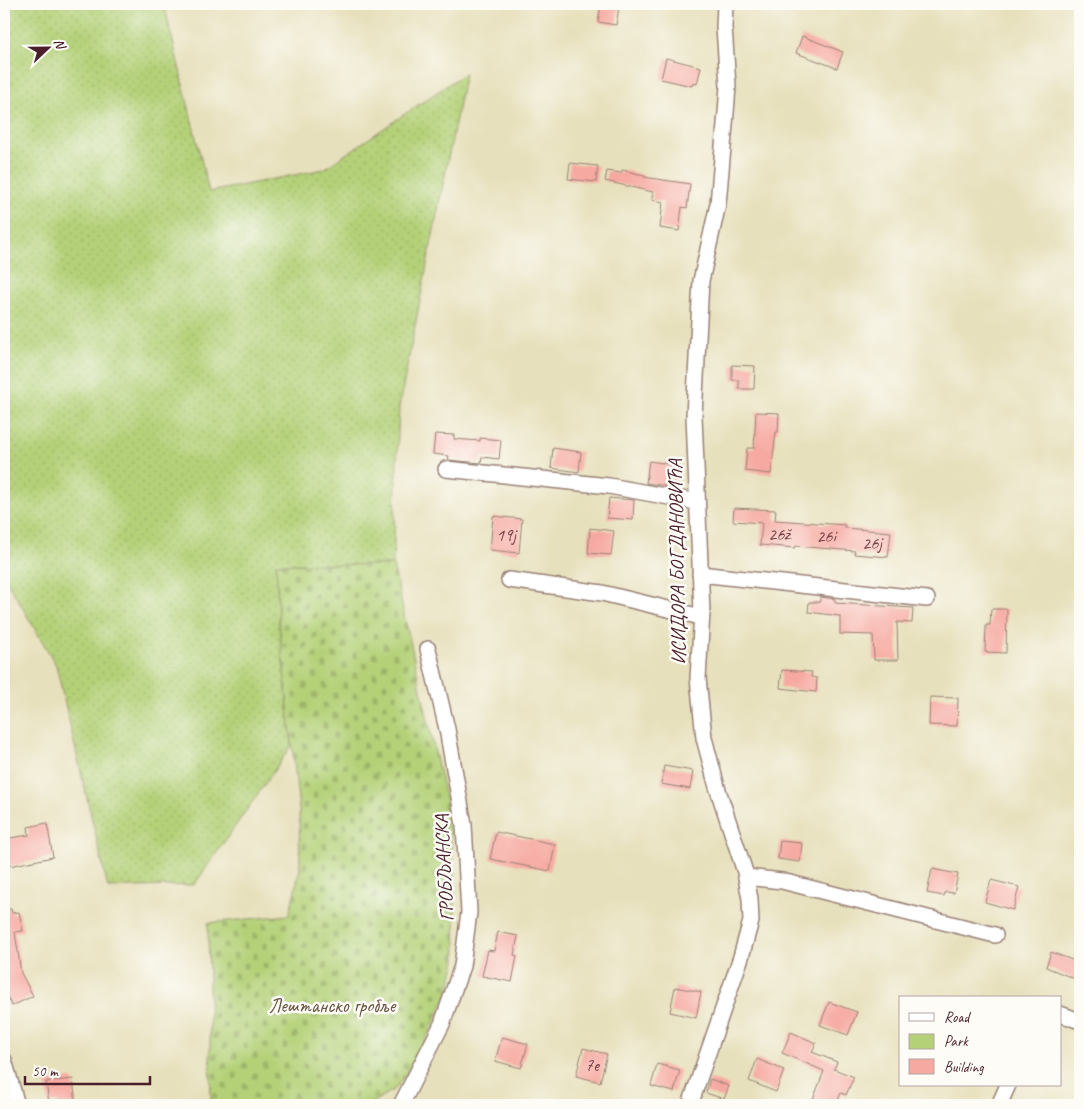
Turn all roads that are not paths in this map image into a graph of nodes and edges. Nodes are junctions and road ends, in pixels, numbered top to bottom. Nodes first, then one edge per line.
1 (726, 4) edge
2 (446, 469) dead end
3 (697, 502) junction
4 (700, 574) junction
5 (508, 580) dead end
6 (927, 598) dead end
7 (702, 617) junction
8 (428, 649) dead end
9 (746, 876) junction
10 (995, 935) dead end
11 (1062, 1015) edge
12 (1080, 1021) edge
13 (4, 1060) edge
14 (1008, 1086) edge
15 (400, 1104) edge
16 (17, 1105) edge
17 (690, 1105) edge
18 (1000, 1105) edge

1 - 3 street, ИСИДОРА БОГДАНОВИЋА
2 - 3 street
3 - 4 street, ИСИДОРА БОГДАНОВИЋА
4 - 6 street
4 - 7 street, ИСИДОРА БОГДАНОВИЋА
5 - 7 street
7 - 9 street, ИСИДОРА БОГДАНОВИЋА
8 - 15 street, ГРОБЉАНСКА
9 - 10 street
9 - 17 street, ИСИДОРА БОГДАНОВИЋА
11 - 12 street
13 - 16 street
14 - 18 street

